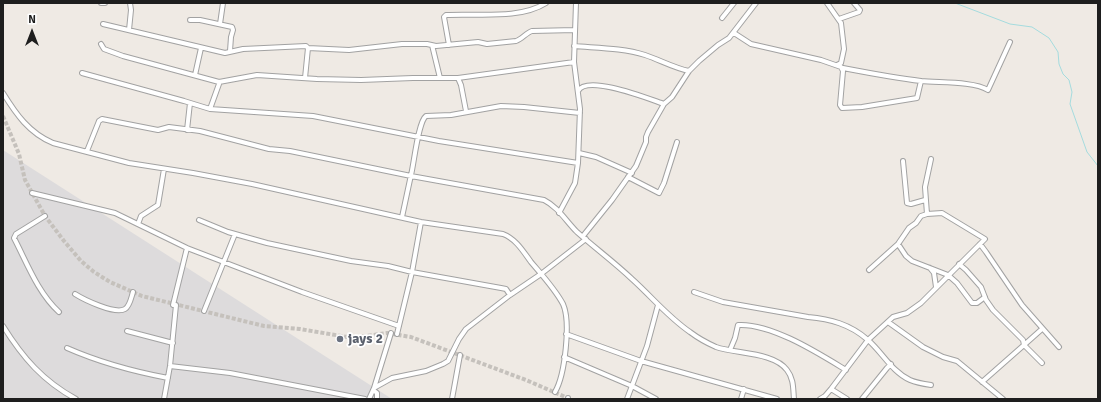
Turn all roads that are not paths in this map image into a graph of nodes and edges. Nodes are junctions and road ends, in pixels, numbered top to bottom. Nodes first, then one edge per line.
1 (101, 3) edge
2 (105, 3) edge
3 (130, 3) edge
4 (224, 3) edge
5 (546, 3) edge
6 (576, 3) edge
7 (734, 3) edge
8 (756, 3) edge
9 (827, 3) edge
10 (854, 3) edge
11 (722, 18) dead end
12 (839, 19) junction
13 (190, 20) dead end
14 (103, 24) dead end
15 (220, 24) junction
16 (129, 30) junction
17 (575, 30) junction
18 (734, 33) junction
19 (1010, 42) dead end
20 (101, 44) dead end
21 (432, 45) junction
22 (450, 45) junction
23 (574, 46) junction
24 (201, 48) junction
25 (308, 48) junction
26 (230, 51) junction
27 (574, 62) junction
28 (837, 65) junction
29 (843, 68) junction
30 (689, 71) junction
31 (82, 72) dead end
32 (195, 75) junction
33 (306, 78) junction
34 (440, 78) junction
35 (458, 78) junction
36 (920, 81) junction
37 (219, 82) junction
38 (578, 91) junction
39 (3, 93) edge
40 (190, 103) junction
41 (664, 104) junction
42 (210, 109) junction
43 (466, 111) junction
44 (580, 112) junction
45 (187, 130) junction
46 (418, 137) junction
47 (677, 142) dead end
48 (87, 151) junction
49 (579, 153) junction
50 (931, 160) dead end
51 (903, 161) dead end
52 (578, 164) junction
53 (164, 169) junction
54 (632, 173) junction
55 (411, 176) junction
56 (628, 177) junction
57 (32, 193) dead end
58 (925, 200) junction
59 (559, 212) junction
60 (927, 214) junction
61 (45, 216) dead end
62 (402, 218) junction
63 (199, 220) dead end
64 (421, 222) junction
65 (138, 224) junction
66 (235, 234) junction
67 (584, 238) junction
68 (898, 244) junction
69 (980, 244) junction
70 (187, 248) junction
71 (223, 261) junction
72 (959, 264) junction
73 (930, 268) junction
74 (869, 270) dead end
75 (412, 272) junction
76 (541, 274) junction
77 (948, 275) junction
78 (936, 287) junction
79 (133, 292) dead end
80 (694, 292) dead end
81 (75, 294) dead end
82 (510, 295) junction
83 (985, 297) junction
84 (658, 305) junction
85 (204, 311) dead end
86 (59, 312) dead end
87 (888, 322) junction
88 (3, 326) edge
89 (399, 326) junction
90 (1042, 328) junction
91 (127, 331) dead end
92 (391, 333) dead end
93 (397, 334) dead end
94 (566, 334) junction
95 (868, 340) junction
96 (173, 343) junction
97 (1024, 345) junction
98 (67, 348) dead end
99 (1059, 348) dead end
100 (730, 350) junction
101 (460, 355) dead end
102 (564, 358) junction
103 (641, 361) junction
104 (891, 364) junction
105 (1042, 364) dead end
106 (170, 366) junction
107 (846, 370) junction
108 (168, 378) junction
109 (982, 382) junction
110 (931, 385) dead end
111 (632, 386) junction
112 (374, 389) junction
113 (744, 389) junction
114 (832, 389) junction
115 (554, 392) dead end
116 (76, 399) edge
117 (164, 399) edge
118 (167, 399) edge
119 (364, 399) edge
120 (369, 399) edge
121 (377, 399) edge
122 (452, 399) edge
123 (627, 399) edge
124 (656, 399) edge
125 (741, 399) edge
126 (777, 399) edge
127 (794, 399) edge
128 (820, 399) edge
129 (847, 399) edge
130 (862, 399) edge
131 (1003, 399) edge

1 - 2 street
3 - 16 street
4 - 15 street
5 - 22 street
6 - 17 street
7 - 11 street
8 - 18 street
9 - 12 street
10 - 12 street
12 - 28 street
13 - 15 street
14 - 16 street
15 - 26 street
16 - 24 street
17 - 22 street
17 - 23 street
18 - 28 street
18 - 30 street
19 - 36 street
20 - 32 street
21 - 22 street
21 - 25 street
21 - 34 street
23 - 27 street
23 - 30 street
24 - 26 street
24 - 32 street
25 - 26 street
25 - 33 street
27 - 35 street
27 - 38 street
28 - 29 street
29 - 36 street
29 - 36 street
30 - 41 street
31 - 40 street
32 - 37 street
33 - 34 street
33 - 37 street
34 - 35 street
35 - 43 street
37 - 42 street
38 - 41 street
38 - 44 street
39 - 48 street
40 - 42 street
40 - 45 street
41 - 54 street
42 - 46 street
43 - 44 street
43 - 46 street
44 - 49 street
45 - 48 street
45 - 55 street
46 - 52 street
46 - 55 street
47 - 56 street
48 - 53 street
49 - 52 street
49 - 54 street
50 - 58 street
51 - 58 street
52 - 59 street
53 - 62 street
53 - 65 street
54 - 56 street
55 - 59 street
55 - 62 street
56 - 67 street
57 - 65 street
58 - 60 street
59 - 67 street
60 - 68 street
60 - 69 street
61 - 86 street
62 - 64 street
63 - 66 street
64 - 75 street
64 - 76 street
65 - 70 street
66 - 71 street
66 - 75 street
67 - 76 street
67 - 84 street
68 - 73 street
68 - 74 street
69 - 72 street
69 - 90 street
70 - 71 street
70 - 96 street
71 - 85 street
71 - 89 street
72 - 77 street
72 - 83 street
73 - 77 street
73 - 78 street
75 - 82 street
75 - 89 street
76 - 82 street
76 - 94 street
77 - 78 street
77 - 83 street
78 - 87 street
79 - 81 street
80 - 95 street
82 - 112 street
83 - 97 street
84 - 100 street
84 - 103 street
87 - 95 street
87 - 109 street
88 - 116 street
89 - 93 street
90 - 97 street
90 - 99 street
91 - 96 street
92 - 112 street
94 - 102 street
94 - 103 street
95 - 104 street
95 - 107 street
96 - 106 street
97 - 105 street
97 - 109 street
98 - 108 street
100 - 107 street
100 - 127 street
101 - 122 street
102 - 111 street
102 - 115 street
103 - 111 street
103 - 113 street
104 - 110 street
104 - 130 street
106 - 108 street
106 - 119 street
107 - 114 street
108 - 117 street
109 - 131 street
111 - 123 street
111 - 124 street
112 - 120 street
112 - 121 street
113 - 125 street
113 - 126 street
114 - 128 street
114 - 129 street
117 - 118 street

